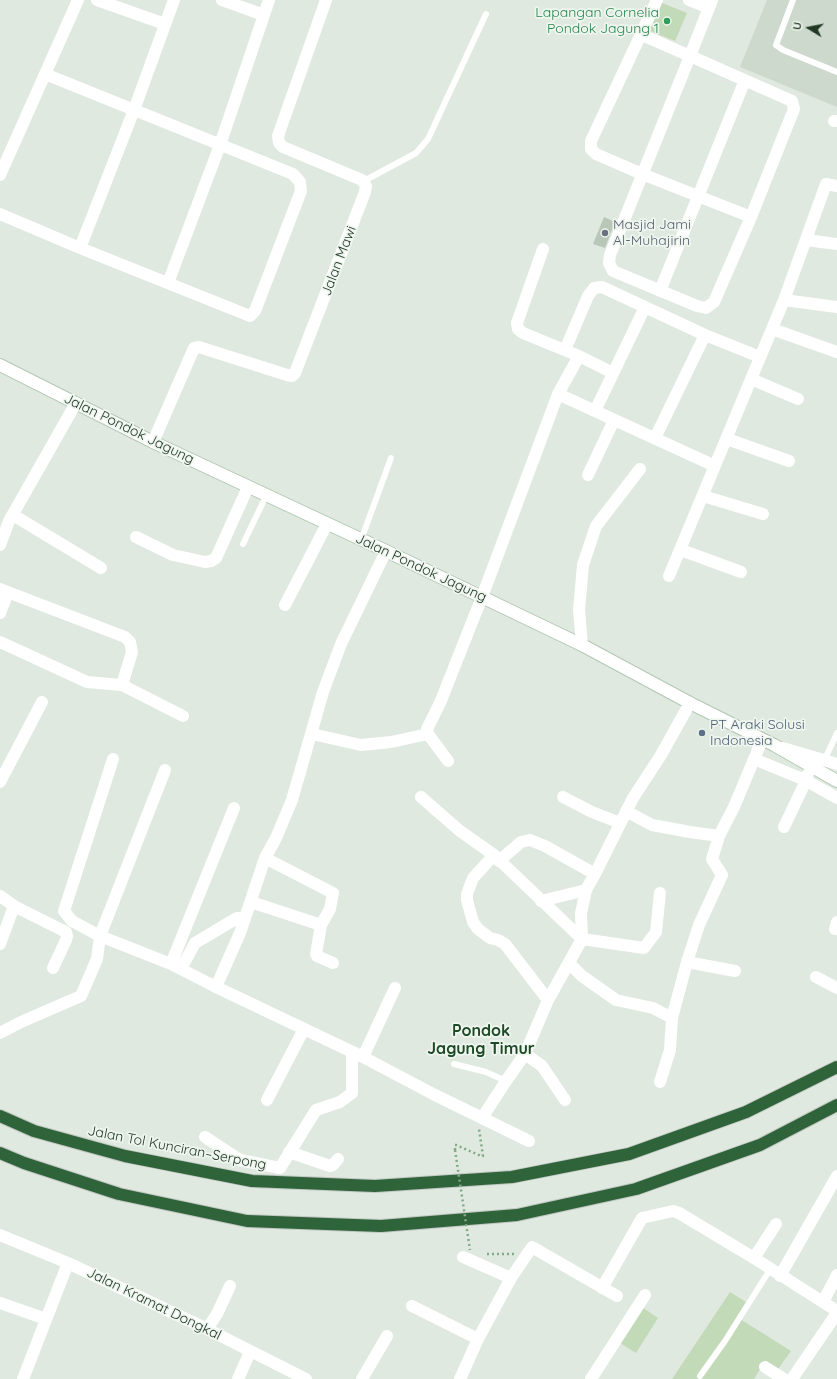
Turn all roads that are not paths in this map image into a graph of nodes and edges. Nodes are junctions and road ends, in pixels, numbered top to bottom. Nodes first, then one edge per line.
1 (78, 0) edge
2 (97, 0) edge
3 (174, 0) edge
4 (222, 0) edge
5 (269, 0) edge
6 (326, 0) edge
7 (657, 0) edge
8 (689, 0) edge
9 (793, 0) edge
10 (710, 4) edge
11 (486, 14) dead end
12 (264, 15) junction
13 (165, 24) junction
14 (642, 35) junction
15 (690, 56) junction
16 (837, 72) edge
17 (45, 74) junction
18 (745, 80) junction
19 (134, 110) junction
20 (220, 145) junction
21 (642, 174) junction
22 (0, 175) edge
23 (364, 181) junction
24 (837, 186) edge
25 (698, 196) junction
26 (0, 214) edge
27 (751, 217) junction
28 (806, 240) junction
29 (837, 244) edge
30 (80, 248) junction
31 (543, 249) dead end
32 (168, 283) junction
33 (660, 291) junction
34 (784, 300) junction
35 (837, 307) edge
36 (645, 308) junction
37 (772, 329) junction
38 (705, 335) junction
39 (565, 350) junction
40 (837, 352) edge
41 (579, 356) junction
42 (760, 357) junction
43 (0, 366) edge
44 (613, 373) junction
45 (751, 379) junction
46 (558, 394) junction
47 (798, 399) dead end
48 (76, 403) junction
49 (595, 411) junction
50 (614, 420) junction
51 (655, 438) junction
52 (726, 438) junction
53 (153, 442) junction
54 (391, 458) dead end
55 (789, 461) dead end
56 (715, 466) junction
57 (640, 469) dead end
58 (588, 475) dead end
59 (248, 487) junction
60 (266, 496) junction
61 (703, 496) junction
62 (763, 514) dead end
63 (7, 518) edge
64 (327, 524) junction
65 (136, 537) dead end
66 (361, 540) junction
67 (243, 544) dead end
68 (0, 545) edge
69 (681, 550) junction
70 (386, 551) junction
71 (101, 568) dead end
72 (741, 572) dead end
73 (669, 576) dead end
74 (4, 591) edge
75 (482, 597) junction
76 (285, 605) dead end
77 (0, 614) edge
78 (0, 642) edge
79 (582, 645) junction
80 (122, 685) junction
81 (42, 702) dead end
82 (690, 703) junction
83 (183, 716) dead end
84 (837, 733) edge
85 (312, 734) junction
86 (428, 734) junction
87 (762, 740) junction
88 (774, 745) junction
89 (113, 759) dead end
90 (754, 759) junction
91 (824, 760) junction
92 (448, 761) dead end
93 (837, 764) edge
94 (814, 769) junction
95 (165, 770) dead end
96 (805, 780) junction
97 (837, 781) edge
98 (0, 782) edge
99 (421, 797) dead end
100 (563, 797) dead end
101 (837, 798) edge
102 (234, 808) dead end
103 (626, 812) junction
104 (620, 823) junction
105 (784, 826) dead end
106 (720, 836) junction
107 (265, 858) junction
108 (496, 858) junction
109 (595, 874) junction
110 (586, 890) junction
111 (660, 892) dead end
112 (0, 896) edge
113 (541, 901) junction
114 (251, 902) junction
115 (14, 906) junction
116 (245, 918) junction
117 (321, 925) junction
118 (100, 936) junction
119 (582, 939) junction
120 (0, 944) edge
121 (687, 962) junction
122 (333, 963) dead end
123 (570, 964) junction
124 (176, 966) junction
125 (53, 968) dead end
126 (735, 971) dead end
127 (816, 977) dead end
128 (216, 987) junction
129 (396, 988) dead end
130 (837, 988) edge
131 (548, 1000) junction
132 (672, 1018) junction
133 (304, 1029) junction
134 (0, 1033) edge
135 (352, 1052) junction
136 (525, 1054) junction
137 (363, 1057) junction
138 (454, 1064) dead end
139 (837, 1067) edge
140 (506, 1080) junction
141 (660, 1082) dead end
142 (267, 1100) dead end
143 (565, 1100) dead end
144 (837, 1105) edge
145 (0, 1116) edge
146 (482, 1118) junction
147 (205, 1137) dead end
148 (529, 1141) dead end
149 (289, 1152) junction
150 (0, 1153) edge
151 (338, 1159) dead end
152 (837, 1176) edge
153 (776, 1224) dead end
154 (0, 1235) edge
155 (468, 1253) road end
156 (754, 1258) junction
157 (68, 1263) junction
158 (776, 1272) junction
159 (837, 1275) edge
160 (511, 1278) junction
161 (230, 1286) dead end
162 (602, 1288) junction
163 (646, 1295) dead end
164 (617, 1296) dead end
165 (823, 1302) junction
166 (0, 1303) edge
167 (412, 1306) dead end
168 (837, 1312) edge
169 (46, 1319) junction
170 (207, 1329) junction
171 (387, 1336) dead end
172 (478, 1339) junction
173 (250, 1352) junction
174 (765, 1368) dead end
175 (700, 1376) dead end
176 (23, 1379) edge
177 (238, 1379) edge
178 (306, 1379) edge
179 (362, 1379) edge
180 (460, 1379) edge
181 (591, 1379) edge
182 (784, 1379) edge
183 (792, 1379) edge

1 - 17 street
2 - 13 street
3 - 13 street
4 - 12 street
5 - 12 street
6 - 23 street
7 - 14 street
8 - 10 street
9 - 16 lane
10 - 15 street
11 - 23 lane
12 - 20 street
13 - 19 street
14 - 15 street
14 - 21 street
15 - 18 street
15 - 21 street
17 - 19 street
17 - 22 street
18 - 25 street
18 - 27 street
19 - 20 street
19 - 30 street
20 - 32 street
20 - 32 street
21 - 25 street
21 - 33 street
23 - 53 street, Jalan Mawi
24 - 28 street
25 - 27 street
25 - 33 street
26 - 30 street
27 - 33 street
28 - 29 street
28 - 34 street
30 - 32 street
31 - 39 street
34 - 35 street
34 - 37 street
36 - 38 street
36 - 39 street
36 - 44 street
37 - 40 street
37 - 42 street
38 - 42 street
38 - 51 street
39 - 41 street
41 - 44 street
41 - 46 street
42 - 45 street
43 - 48 street, Jalan Pondok Jagung
44 - 49 street
45 - 47 street
45 - 52 street
46 - 49 street
46 - 75 street
48 - 53 street, Jalan Pondok Jagung
48 - 63 street
49 - 50 street
50 - 51 street
50 - 58 street
51 - 56 street
52 - 55 street
52 - 56 street
53 - 59 street, Jalan Pondok Jagung
54 - 66 lane
56 - 61 street
57 - 79 street
59 - 60 street, Jalan Pondok Jagung
59 - 65 street
60 - 64 street, Jalan Pondok Jagung
60 - 67 lane
61 - 62 street
61 - 69 street
63 - 68 street
63 - 71 street
64 - 66 street, Jalan Pondok Jagung
64 - 76 street
66 - 70 street, Jalan Pondok Jagung
69 - 72 street
69 - 73 street
70 - 75 street, Jalan Pondok Jagung
70 - 85 street
74 - 77 street
74 - 80 street
75 - 79 street, Jalan Pondok Jagung
75 - 86 street
78 - 80 street
79 - 82 street, Jalan Pondok Jagung
80 - 83 street
81 - 98 street
82 - 87 street, Jalan Pondok Jagung
82 - 103 street
84 - 91 lane
85 - 86 street
85 - 107 street
86 - 92 street
87 - 88 street, Jalan Pondok Jagung
87 - 90 street
88 - 91 street
88 - 94 street, Jalan Pondok Jagung
89 - 118 street
90 - 96 street
90 - 106 street
91 - 93 street
91 - 94 lane
94 - 96 street
94 - 97 street, Jalan Pondok Jagung
95 - 118 street
96 - 101 street
96 - 105 street
99 - 108 street
100 - 104 street
102 - 124 street
103 - 104 street
103 - 106 street
104 - 109 street
106 - 121 street
107 - 114 street
107 - 117 street
108 - 109 street
108 - 113 street
108 - 131 street
109 - 110 street
110 - 113 street
110 - 119 street
111 - 119 street
112 - 115 street
113 - 119 street
114 - 116 street
114 - 117 street
115 - 120 street
115 - 125 street
116 - 124 street
116 - 128 street
117 - 122 street
118 - 124 street
118 - 134 street
119 - 123 street
121 - 126 street
121 - 132 street
123 - 131 street
123 - 132 street
124 - 128 street
127 - 130 street
128 - 133 street
129 - 137 street
131 - 136 street
132 - 141 street
133 - 135 street
133 - 142 street
135 - 137 street
135 - 149 street
136 - 140 street
136 - 143 street
137 - 146 street
138 - 140 lane
139 - 145 highway, Jalan Tol Kunciran–Serpong
140 - 146 street
144 - 150 highway
146 - 148 street
147 - 149 street
149 - 151 street
152 - 158 street
153 - 156 street
154 - 157 street, Jalan Kramat Dongkal
155 - 160 street
156 - 158 street
156 - 162 street
157 - 169 street
157 - 170 street, Jalan Kramat Dongkal
158 - 165 street
158 - 175 lane
159 - 165 street
160 - 162 street
160 - 172 street
161 - 170 street
162 - 164 street
163 - 181 street
165 - 168 street
166 - 169 street
167 - 172 street
168 - 183 street
169 - 176 street
170 - 173 street, Jalan Kramat Dongkal
171 - 179 street
172 - 180 street
173 - 177 street
173 - 178 street, Jalan Kramat Dongkal
174 - 182 street

